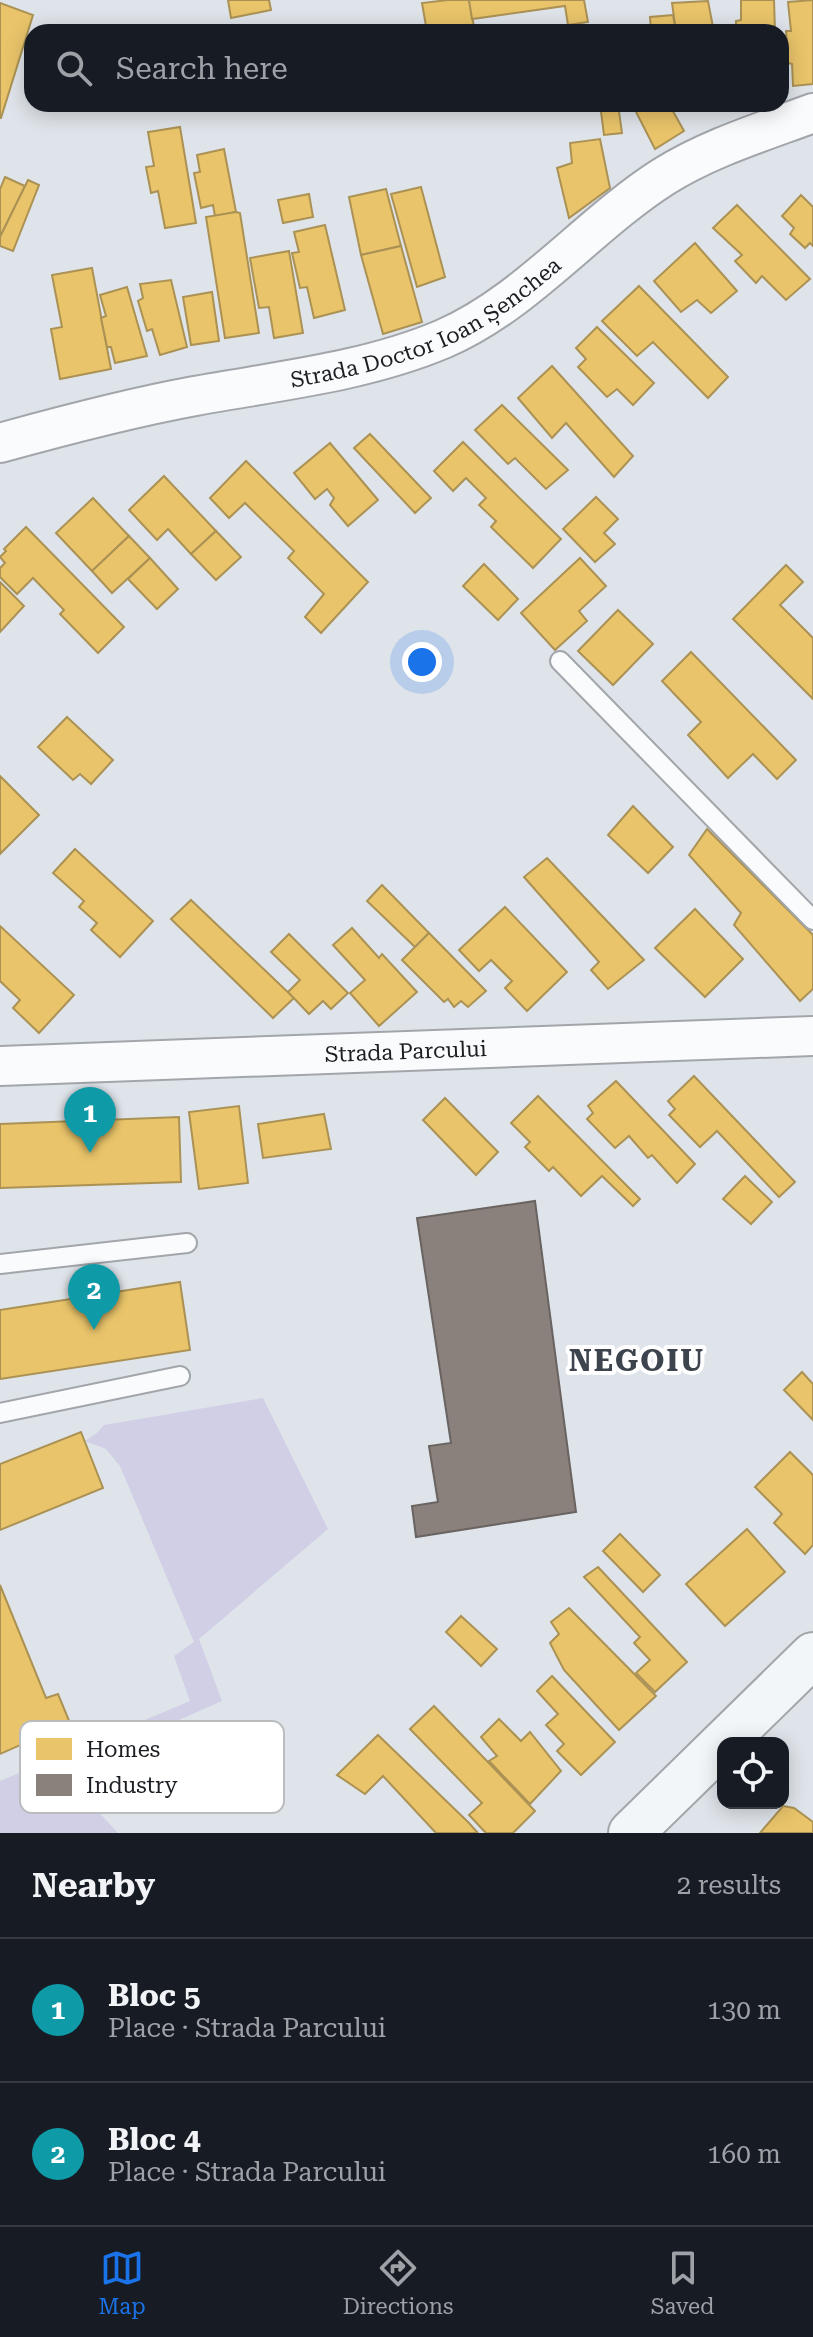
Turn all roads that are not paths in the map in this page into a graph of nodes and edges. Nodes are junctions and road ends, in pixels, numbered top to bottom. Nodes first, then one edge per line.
1 (813, 113) edge
2 (0, 443) edge
3 (560, 661) dead end
4 (813, 920) edge
5 (813, 1036) edge
6 (0, 1066) edge
7 (187, 1243) dead end
8 (0, 1264) edge
9 (180, 1376) dead end
10 (0, 1413) edge
11 (813, 1655) edge
12 (631, 1833) edge

1 - 2 street, Strada Doctor Ioan Șenchea
3 - 4 lane
5 - 6 street, Strada Parcului
7 - 8 lane
9 - 10 lane
11 - 12 main road

